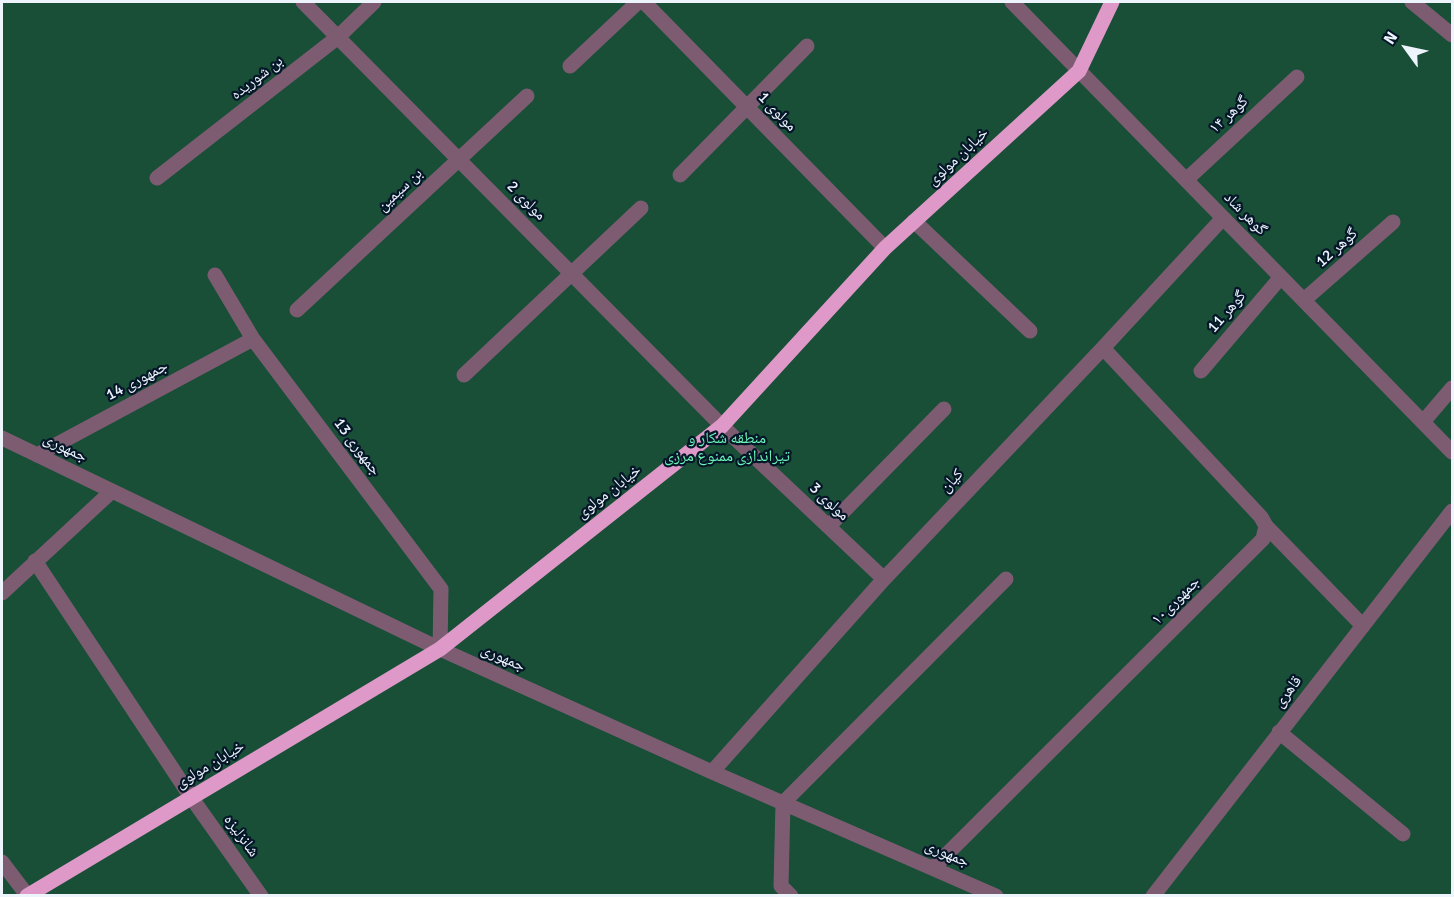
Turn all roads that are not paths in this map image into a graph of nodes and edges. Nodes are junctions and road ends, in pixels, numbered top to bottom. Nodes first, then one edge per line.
1 (303, 2) edge
2 (374, 2) edge
3 (638, 2) edge
4 (644, 2) edge
5 (1012, 2) edge
6 (1112, 2) edge
7 (1412, 2) edge
8 (1452, 35) edge
9 (338, 37) junction
10 (807, 46) dead end
11 (570, 66) dead end
12 (1079, 70) junction
13 (1297, 77) dead end
14 (527, 96) dead end
15 (747, 107) junction
16 (459, 159) junction
17 (680, 175) dead end
18 (157, 178) dead end
19 (1186, 180) junction
20 (641, 208) dead end
21 (1223, 218) junction
22 (914, 221) junction
23 (1393, 222) dead end
24 (885, 248) junction
25 (572, 274) junction
26 (215, 275) dead end
27 (1281, 277) junction
28 (1304, 300) junction
29 (297, 310) dead end
30 (1030, 331) dead end
31 (253, 339) junction
32 (1103, 348) junction
33 (1201, 371) dead end
34 (464, 375) dead end
35 (1452, 388) edge
36 (944, 409) dead end
37 (1423, 422) junction
38 (722, 426) junction
39 (2, 438) edge
40 (1452, 452) edge
41 (37, 455) junction
42 (112, 491) junction
43 (1452, 511) edge
44 (829, 526) junction
45 (1266, 526) junction
46 (35, 561) junction
47 (884, 579) junction
48 (1006, 579) dead end
49 (2, 593) edge
50 (1363, 626) junction
51 (440, 649) junction
52 (1279, 732) junction
53 (712, 772) junction
54 (191, 797) junction
55 (783, 803) junction
56 (1403, 834) dead end
57 (2, 862) edge
58 (933, 868) junction
59 (781, 892) edge
60 (27, 895) edge
61 (261, 896) edge
62 (996, 896) edge
63 (1153, 896) edge

1 - 9 street, مولوی 2
2 - 9 street, بن شوریده
3 - 11 street
4 - 15 street, مولوی 1
5 - 12 street, گوهر شاد
6 - 12 main road, خیابان مولوی
7 - 8 street
9 - 16 street, مولوی 2
9 - 18 street, بن شوریده
10 - 15 street
12 - 19 street, گوهر شاد
12 - 22 main road, خیابان مولوی
13 - 19 street, گوهر ۱۴
14 - 16 street, بن سیمین
15 - 17 street
15 - 24 street, مولوی 1
16 - 25 street, مولوی 2
16 - 29 street, بن سیمین
19 - 21 street, گوهر شاد
20 - 25 street
21 - 27 street, گوهر شاد
21 - 32 street, کیان
22 - 24 main road, خیابان مولوی
22 - 30 street
23 - 28 street, گوهر 12
24 - 38 main road, خیابان مولوی
25 - 34 street
25 - 38 street, مولوی 2
26 - 31 street, جمهوری 13
27 - 28 street, گوهر شاد
27 - 33 street, گوهر 11
28 - 37 street, گوهر شاد
31 - 41 street, جمهوری 14
31 - 51 street, جمهوری 13
32 - 45 street
32 - 47 street, کیان
35 - 37 street
36 - 44 street
37 - 40 street, گوهر شاد
38 - 44 street, مولوی 3
38 - 51 main road, خیابان مولوی
39 - 41 street, جمهوری
41 - 42 street, جمهوری
42 - 46 street
42 - 51 street, جمهوری
43 - 50 street, قاهری
44 - 47 street, مولوی 3
45 - 50 street
45 - 58 street, جمهوری۱۰
46 - 49 street
46 - 54 street, شانزلیزه
47 - 53 street, کیان
48 - 55 street
50 - 52 street, قاهری
51 - 53 street, جمهوری
51 - 54 main road, خیابان مولوی
52 - 56 street
52 - 63 street, قاهری
53 - 55 street, جمهوری
54 - 60 main road, خیابان مولوی
54 - 61 street, شانزلیزه
55 - 58 street, جمهوری
55 - 59 street
57 - 60 street
58 - 62 street, جمهوری

